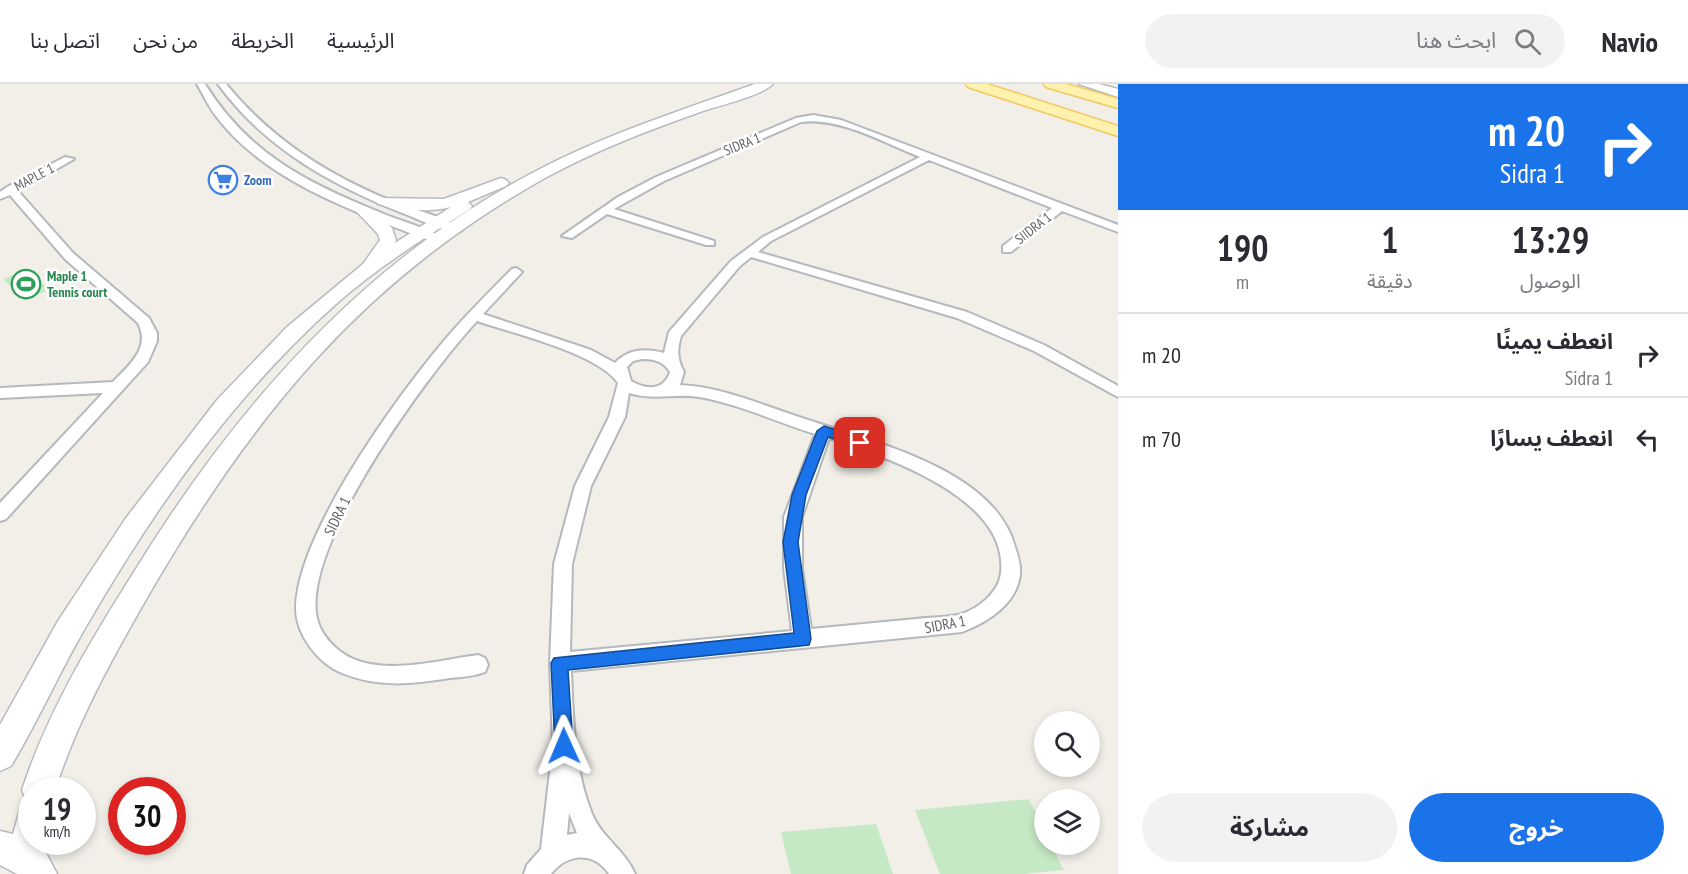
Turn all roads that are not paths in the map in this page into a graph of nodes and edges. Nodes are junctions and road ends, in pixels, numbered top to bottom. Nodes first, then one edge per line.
1 (201, 84) edge
2 (222, 84) edge
3 (736, 84) edge
4 (767, 84) edge
5 (973, 84) edge
6 (999, 84) edge
7 (1014, 84) edge
8 (1051, 84) edge
9 (1085, 84) edge
10 (1118, 93) edge
11 (1118, 104) edge
12 (1118, 116) edge
13 (1118, 123) edge
14 (1118, 131) edge
15 (927, 157) junction
16 (69, 159) dead end
17 (501, 183) junction
18 (6, 193) edge
19 (384, 201) junction
20 (1060, 207) junction
21 (605, 210) junction
22 (364, 211) junction
23 (1118, 228) edge
24 (436, 233) junction
25 (568, 236) dead end
26 (710, 243) dead end
27 (1007, 249) dead end
28 (749, 253) junction
29 (368, 269) junction
30 (516, 272) dead end
31 (474, 316) junction
32 (674, 335) junction
33 (586, 353) junction
34 (635, 356) junction
35 (675, 368) junction
36 (621, 378) junction
37 (118, 387) junction
38 (667, 389) junction
39 (1118, 392) edge
40 (0, 393) edge
41 (651, 393) junction
42 (713, 394) junction
43 (617, 417) junction
44 (824, 431) junction
45 (0, 514) edge
46 (803, 639) junction
47 (560, 663) junction
48 (478, 665) dead end
49 (564, 746) junction
50 (0, 755) edge
51 (44, 777) edge
52 (602, 849) junction
53 (553, 853) junction
54 (536, 874) edge
55 (623, 874) edge

1 - 22 street
2 - 19 street
3 - 17 street
4 - 24 street
5 - 14 main road
6 - 13 main road
7 - 12 main road
8 - 11 main road
9 - 10 street
15 - 20 street, SIDRA 1
15 - 21 street, SIDRA 1
15 - 28 street
16 - 18 street, MAPLE 1
17 - 19 street
17 - 24 street
18 - 37 street
19 - 24 street
20 - 23 street, SIDRA 1
20 - 27 street, SIIDRA 1
21 - 25 street, SIDRA 1
21 - 26 street
22 - 24 street
22 - 29 street
24 - 29 street
24 - 51 street
28 - 32 street
28 - 39 street
29 - 50 street
30 - 31 street, SIDRA 1
31 - 33 street
31 - 48 street, SIDRA 1
32 - 34 street
32 - 35 street
33 - 34 street
33 - 36 street
34 - 35 street
34 - 36 street
35 - 38 street
35 - 42 street
36 - 41 street
36 - 43 street
37 - 40 street
37 - 45 street
38 - 41 street
38 - 42 street
41 - 43 street
42 - 44 street, SIDRA 1
43 - 47 street
44 - 46 street
44 - 46 street, SIDRA 1
46 - 47 street, SIDRA 1
47 - 49 street
49 - 52 street
49 - 53 street
52 - 53 street
52 - 55 street
53 - 54 street

